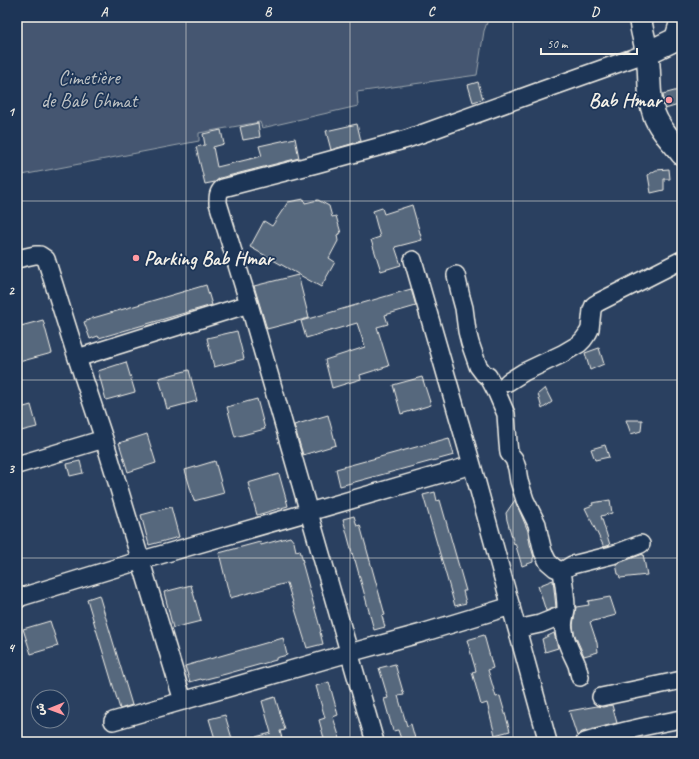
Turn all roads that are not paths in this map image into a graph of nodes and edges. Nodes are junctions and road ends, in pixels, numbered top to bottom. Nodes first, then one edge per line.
1 (640, 17) edge
2 (679, 29) edge
3 (647, 54) junction
4 (682, 154) edge
5 (17, 259) edge
6 (413, 260) dead end
7 (682, 260) edge
8 (456, 275) dead end
9 (248, 304) junction
10 (77, 358) junction
11 (508, 382) dead end
12 (104, 439) junction
13 (17, 465) edge
14 (472, 465) junction
15 (308, 512) junction
16 (642, 544) dead end
17 (141, 561) junction
18 (562, 571) junction
19 (17, 600) edge
20 (511, 606) junction
21 (565, 614) junction
22 (517, 629) junction
23 (349, 653) junction
24 (580, 677) dead end
25 (682, 680) edge
26 (601, 696) dead end
27 (183, 701) junction
28 (682, 719) edge
29 (113, 721) dead end
30 (375, 742) edge
31 (548, 742) edge
32 (584, 742) edge

1 - 3 main road
2 - 3 main road
3 - 4 main road
3 - 9 street
5 - 10 street
6 - 14 street
7 - 11 street
8 - 18 street
9 - 10 street
9 - 15 street
10 - 12 street
12 - 13 street
12 - 17 street
14 - 15 street
14 - 20 street
15 - 17 street
15 - 23 street
16 - 18 street
17 - 19 street
17 - 27 street
18 - 21 street
20 - 22 street
20 - 23 street
21 - 22 street
21 - 24 street
22 - 31 street
23 - 27 street
23 - 30 street
25 - 26 street
27 - 29 street
28 - 32 street

